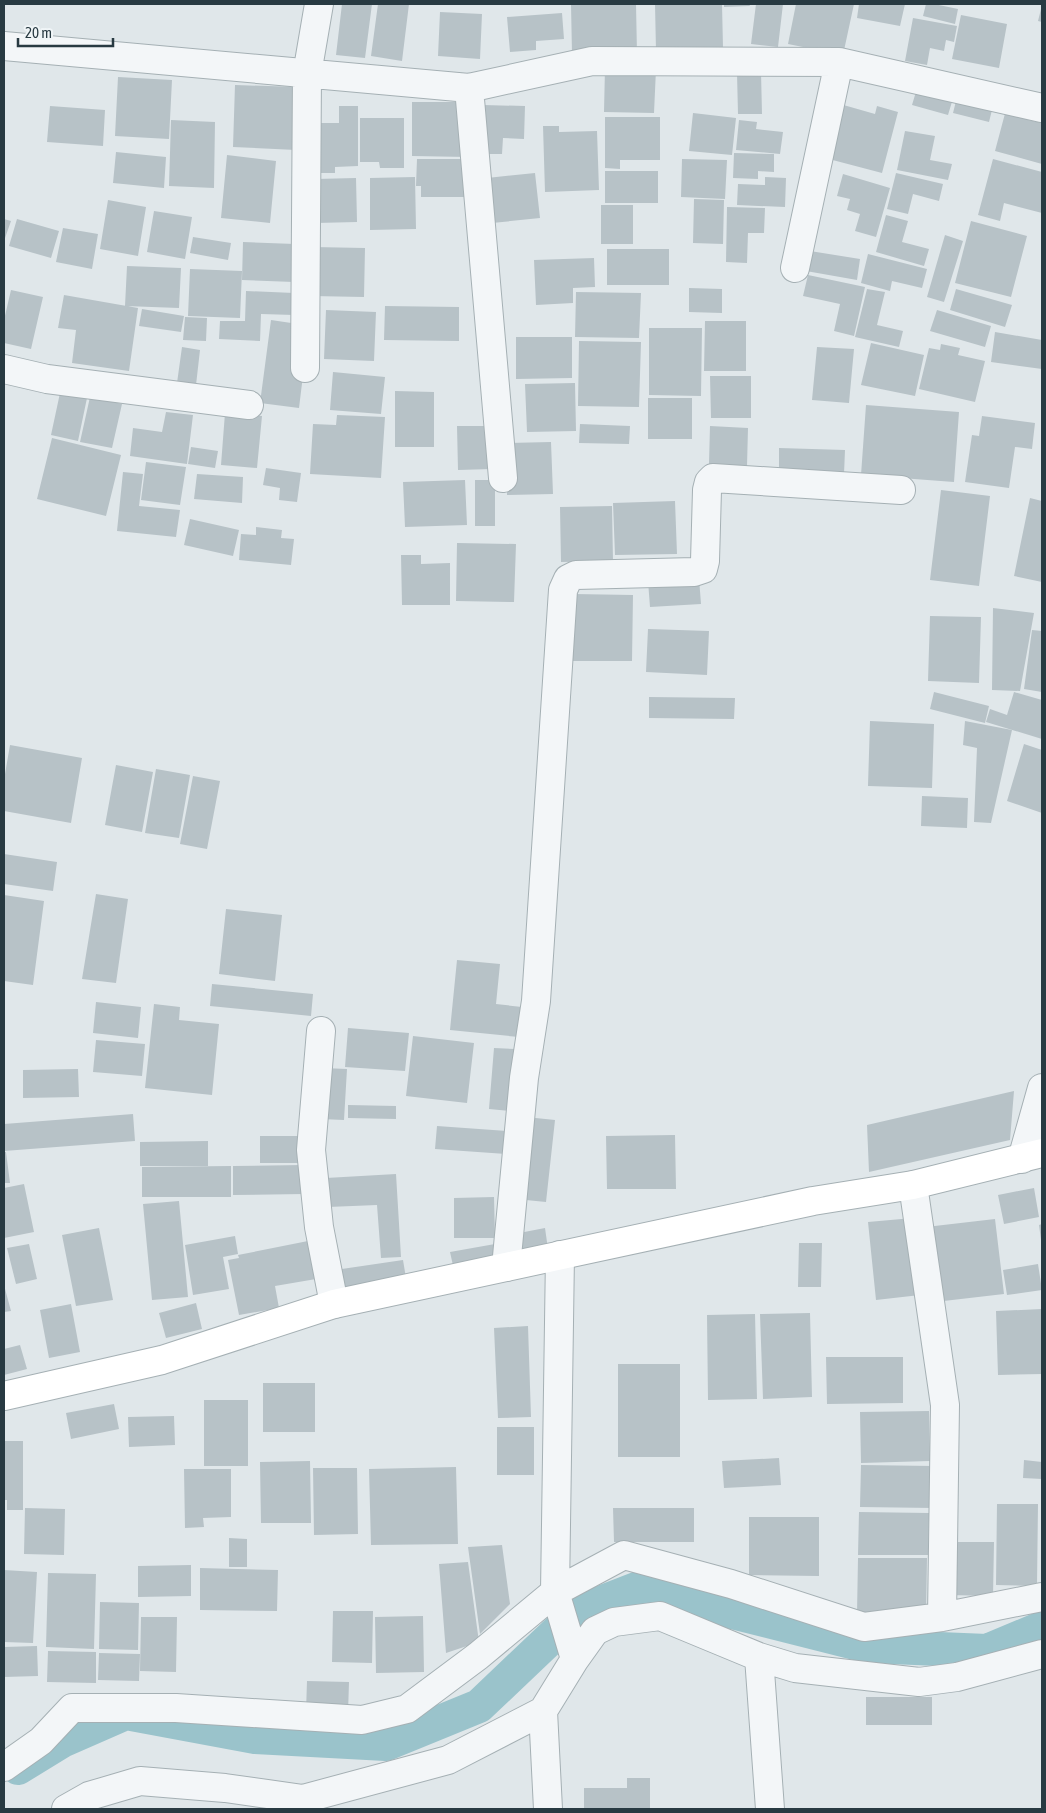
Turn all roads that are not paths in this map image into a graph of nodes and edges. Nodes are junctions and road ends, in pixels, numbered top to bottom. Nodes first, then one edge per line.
1 (318, 4) edge
2 (4, 46) edge
3 (839, 62) junction
4 (307, 74) junction
5 (469, 88) junction
6 (1042, 108) edge
7 (794, 268) dead end
8 (305, 368) dead end
9 (4, 369) edge
10 (250, 405) dead end
11 (502, 478) dead end
12 (901, 490) dead end
13 (321, 1031) dead end
14 (1042, 1088) edge
15 (1032, 1156) edge
16 (913, 1185) junction
17 (560, 1255) junction
18 (506, 1267) junction
19 (334, 1304) junction
20 (4, 1396) edge
21 (555, 1592) junction
22 (1042, 1597) edge
23 (942, 1617) junction
24 (1042, 1654) edge
25 (575, 1658) junction
26 (759, 1658) junction
27 (543, 1711) junction
28 (4, 1767) edge
29 (304, 1804) edge
30 (66, 1809) edge
31 (548, 1809) edge
32 (770, 1809) edge

1 - 4 street
2 - 4 street
3 - 5 street
3 - 6 street
3 - 7 street
4 - 5 street
4 - 8 street
5 - 11 street
9 - 10 street
12 - 18 street
13 - 19 street
14 - 15 street
15 - 16 street
16 - 17 street
16 - 23 street
17 - 18 street
17 - 21 street
18 - 19 street
19 - 20 street
21 - 23 street
21 - 25 street
21 - 28 street
22 - 23 street
24 - 26 street
25 - 26 street
25 - 27 street
26 - 32 street
27 - 29 street
27 - 31 street
29 - 30 street

